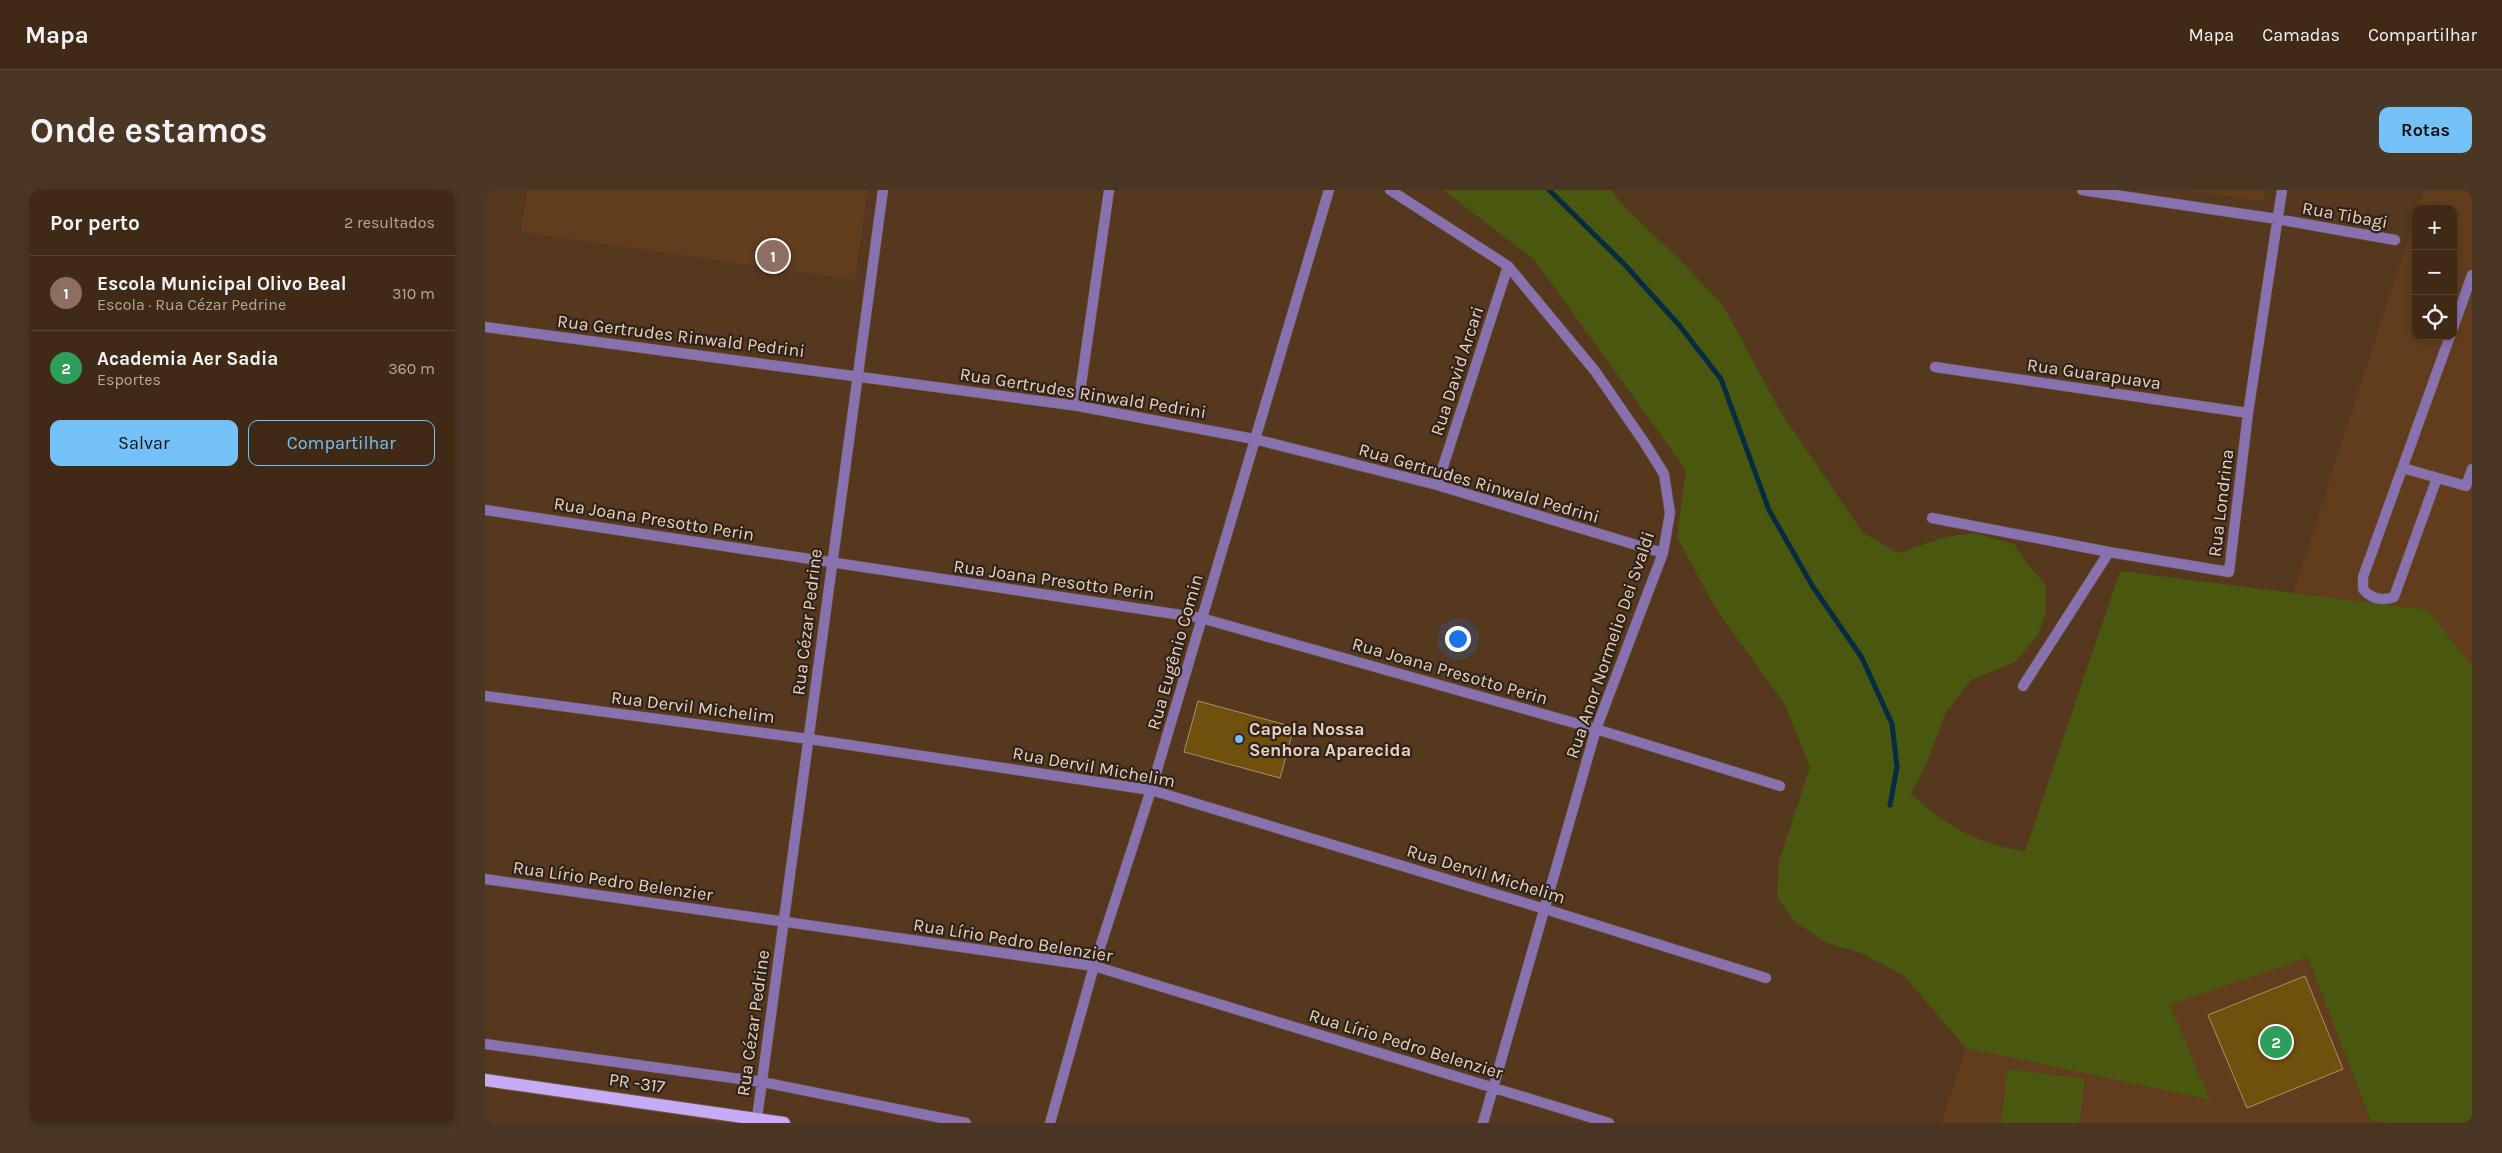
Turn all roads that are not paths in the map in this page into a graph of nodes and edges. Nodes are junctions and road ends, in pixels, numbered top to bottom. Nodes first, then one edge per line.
1 (883, 190) edge
2 (1109, 190) edge
3 (1329, 190) edge
4 (1390, 190) edge
5 (2082, 190) edge
6 (2281, 190) edge
7 (2277, 219) junction
8 (2395, 240) dead end
9 (1508, 266) junction
10 (2472, 275) edge
11 (2457, 317) edge
12 (485, 327) edge
13 (2449, 340) edge
14 (1935, 367) dead end
15 (858, 376) junction
16 (1078, 406) junction
17 (2248, 412) junction
18 (1254, 439) junction
19 (2403, 468) junction
20 (2472, 469) edge
21 (2437, 478) junction
22 (1437, 485) junction
23 (485, 510) edge
24 (1933, 518) dead end
25 (2109, 552) junction
26 (1663, 553) junction
27 (831, 563) junction
28 (1201, 618) junction
29 (2023, 686) dead end
30 (485, 696) edge
31 (1596, 729) junction
32 (809, 738) junction
33 (1780, 786) dead end
34 (1151, 790) junction
35 (485, 879) edge
36 (1545, 908) junction
37 (783, 922) junction
38 (1094, 966) junction
39 (1766, 978) dead end
40 (485, 1044) edge
41 (485, 1080) edge
42 (762, 1082) junction
43 (1493, 1087) junction
44 (757, 1118) junction
45 (784, 1123) edge
46 (966, 1123) edge
47 (1050, 1123) edge
48 (1483, 1123) edge
49 (1609, 1123) edge

1 - 15 street, Rua Cézar Pedrine
2 - 16 street
3 - 18 street, Rua Eugênio Comin
4 - 9 street, Rua Anor Normelio Dei Svaldi
5 - 7 street, Rua Tibagi
6 - 7 street, Rua Londrina
7 - 8 street, Rua Tibagi
7 - 17 street, Rua Londrina
9 - 22 street, Rua David Arcari
9 - 26 street, Rua Anor Normelio Dei Svaldi
10 - 11 street
12 - 15 street, Rua Gertrudes Rinwald Pedrini
13 - 19 street
14 - 17 street, Rua Guarapuava
15 - 16 street, Rua Gertrudes Rinwald Pedrini
15 - 27 street, Rua Cézar Pedrine
16 - 18 street, Rua Gertrudes Rinwald Pedrini
17 - 25 street, Rua Londrina
18 - 22 street, Rua Gertrudes Rinwald Pedrini
18 - 28 street, Rua Eugênio Comin
19 - 21 street
19 - 21 street
20 - 21 street
22 - 26 street, Rua Gertrudes Rinwald Pedrini
23 - 27 street, Rua Joana Presotto Perin
24 - 25 street
25 - 29 street
26 - 31 street, Rua Anor Normelio Dei Svaldi
27 - 28 street, Rua Joana Presotto Perin
27 - 32 street, Rua Cézar Pedrine
28 - 31 street, Rua Joana Presotto Perin
28 - 34 street, Rua Eugênio Comin
30 - 32 street, Rua Dervil Michelim
31 - 33 street, Rua Joana Presotto Perin
31 - 36 street, Rua Anor Normelio Dei Svaldi
32 - 34 street, Rua Dervil Michelim
32 - 37 street, Rua Cézar Pedrine
34 - 36 street, Rua Dervil Michelim
34 - 38 street, Rua Eugênio Comin
35 - 37 street, Rua Lírio Pedro Belenzier
36 - 39 street, Rua Dervil Michelim
36 - 43 street, Rua Anor Normelio Dei Svaldi
37 - 38 street, Rua Lírio Pedro Belenzier
37 - 42 street, Rua Cézar Pedrine
38 - 43 street, Rua Lírio Pedro Belenzier
38 - 47 street, Rua Eugênio Comin
40 - 42 street
41 - 44 main road, PR -317
42 - 44 street, Rua Cézar Pedrine
42 - 46 street
43 - 48 street, Rua Anor Normelio Dei Svaldi
43 - 49 street, Rua Lírio Pedro Belenzier
44 - 45 main road, PR -317

